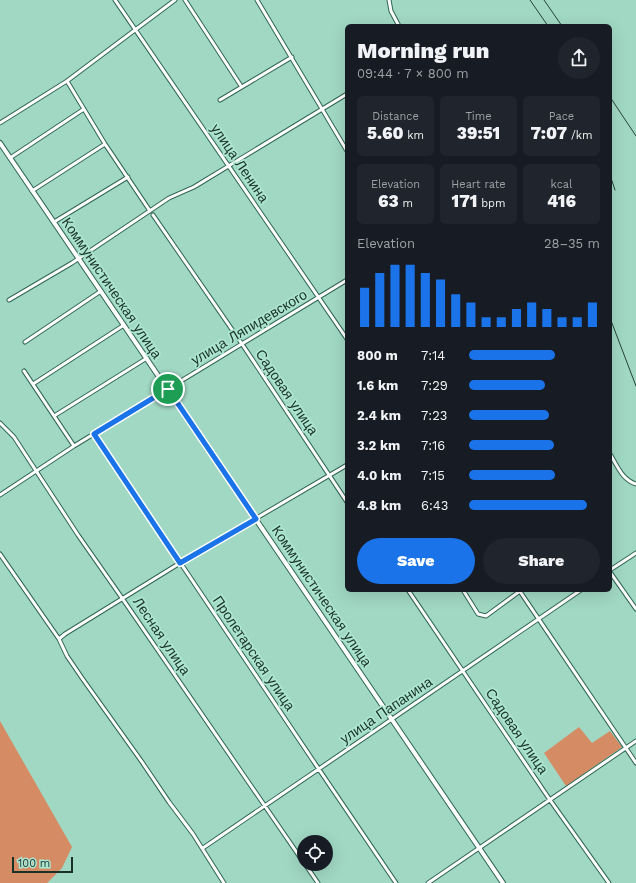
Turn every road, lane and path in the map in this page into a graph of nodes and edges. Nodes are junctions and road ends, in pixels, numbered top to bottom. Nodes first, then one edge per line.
1 (115, 0) edge
2 (175, 0) edge
3 (185, 0) edge
4 (257, 0) edge
5 (389, 0) edge
6 (398, 24) edge
7 (135, 29) junction
8 (292, 57) junction
9 (67, 81) junction
10 (242, 86) junction
11 (345, 95) edge
12 (220, 100) dead end
13 (84, 109) junction
14 (322, 109) junction
15 (0, 123) edge
16 (0, 143) edge
17 (105, 144) junction
18 (345, 148) edge
19 (10, 158) junction
20 (228, 165) junction
21 (128, 177) junction
22 (32, 191) junction
23 (150, 211) junction
24 (153, 215) dead end
25 (54, 222) junction
26 (78, 257) junction
27 (345, 281) edge
28 (101, 291) junction
29 (319, 298) junction
30 (9, 300) dead end
31 (124, 325) junction
32 (345, 336) edge
33 (25, 342) dead end
34 (242, 344) junction
35 (146, 358) junction
36 (24, 370) dead end
37 (34, 384) junction
38 (168, 389) junction
39 (54, 416) junction
40 (0, 423) edge
41 (94, 434) junction
42 (74, 446) junction
43 (612, 457) edge
44 (345, 466) edge
45 (35, 471) junction
46 (329, 476) junction
47 (636, 484) edge
48 (0, 495) edge
49 (345, 499) edge
50 (256, 519) junction
51 (636, 553) edge
52 (0, 554) edge
53 (180, 563) junction
54 (612, 570) edge
55 (612, 574) edge
56 (409, 592) edge
57 (464, 592) edge
58 (518, 592) edge
59 (520, 592) edge
60 (578, 592) edge
61 (122, 598) junction
62 (636, 609) edge
63 (539, 619) junction
64 (59, 640) junction
65 (462, 671) junction
66 (392, 719) junction
67 (636, 741) edge
68 (626, 748) junction
69 (636, 763) edge
70 (319, 769) junction
71 (550, 800) junction
72 (265, 806) junction
73 (203, 848) junction
74 (479, 848) junction
75 (297, 853) edge
76 (310, 871) edge
77 (224, 883) edge
78 (318, 883) edge
79 (396, 883) edge
80 (428, 883) edge
81 (503, 883) edge
82 (609, 883) edge

1 - 7 street, улица Ленина
2 - 7 street
3 - 10 street
4 - 8 street
5 - 6 street
7 - 9 street
7 - 20 street, улица Ленина
8 - 10 street
8 - 14 street
9 - 13 street
9 - 15 street
10 - 12 street
11 - 14 street
13 - 17 street
13 - 19 street
14 - 18 street
14 - 20 street
16 - 19 street, Коммунистическая улица
17 - 21 street
17 - 22 street
19 - 22 street, Коммунистическая улица
20 - 23 street
20 - 29 street, улица Ленина
21 - 23 street
21 - 25 street
22 - 25 street, Коммунистическая улица
23 - 26 street
24 - 34 street, Садовая улица
25 - 26 street, Коммунистическая улица
26 - 28 street, Коммунистическая улица
26 - 30 street
27 - 29 street, улица Ляпидевского
28 - 31 street, Коммунистическая улица
28 - 33 street
29 - 32 street, улица Ленина
29 - 34 street, улица Ляпидевского
31 - 35 street, Коммунистическая улица
31 - 37 street
34 - 38 street, улица Ляпидевского
34 - 46 street, Садовая улица
35 - 38 street, Коммунистическая улица
35 - 39 street
36 - 37 street
37 - 39 street
38 - 41 street, улица Ляпидевского
38 - 50 street, Коммунистическая улица
39 - 42 street
40 - 45 street, Лесная улица
41 - 42 street, улица Ляпидевского
41 - 53 street, Пролетарская улица
42 - 45 street, улица Ляпидевского
43 - 47 street
44 - 46 street
45 - 48 street, улица Ляпидевского
45 - 61 street, Лесная улица
46 - 49 street, Садовая улица
46 - 50 street
50 - 53 street
50 - 66 street, Коммунистическая улица
51 - 54 street
52 - 64 street
53 - 61 street
53 - 70 street, Пролетарская улица
55 - 62 street
56 - 65 street, Садовая улица
57 - 58 street
59 - 63 street
60 - 63 street, улица Папанина
61 - 64 street
61 - 72 street, Лесная улица
63 - 65 street, улица Папанина
63 - 68 street
64 - 73 street
65 - 66 street, улица Папанина
65 - 71 street, Садовая улица
66 - 70 street, улица Папанина
66 - 74 street, Коммунистическая улица
67 - 68 street
68 - 69 street
68 - 71 street
70 - 72 street, улица Папанина
70 - 79 street, Пролетарская улица
71 - 74 street
71 - 82 street, Садовая улица
72 - 73 street, улица Папанина
72 - 75 street, Лесная улица
73 - 77 street
74 - 80 street
74 - 81 street, Коммунистическая улица
76 - 78 street, Лесная улица

